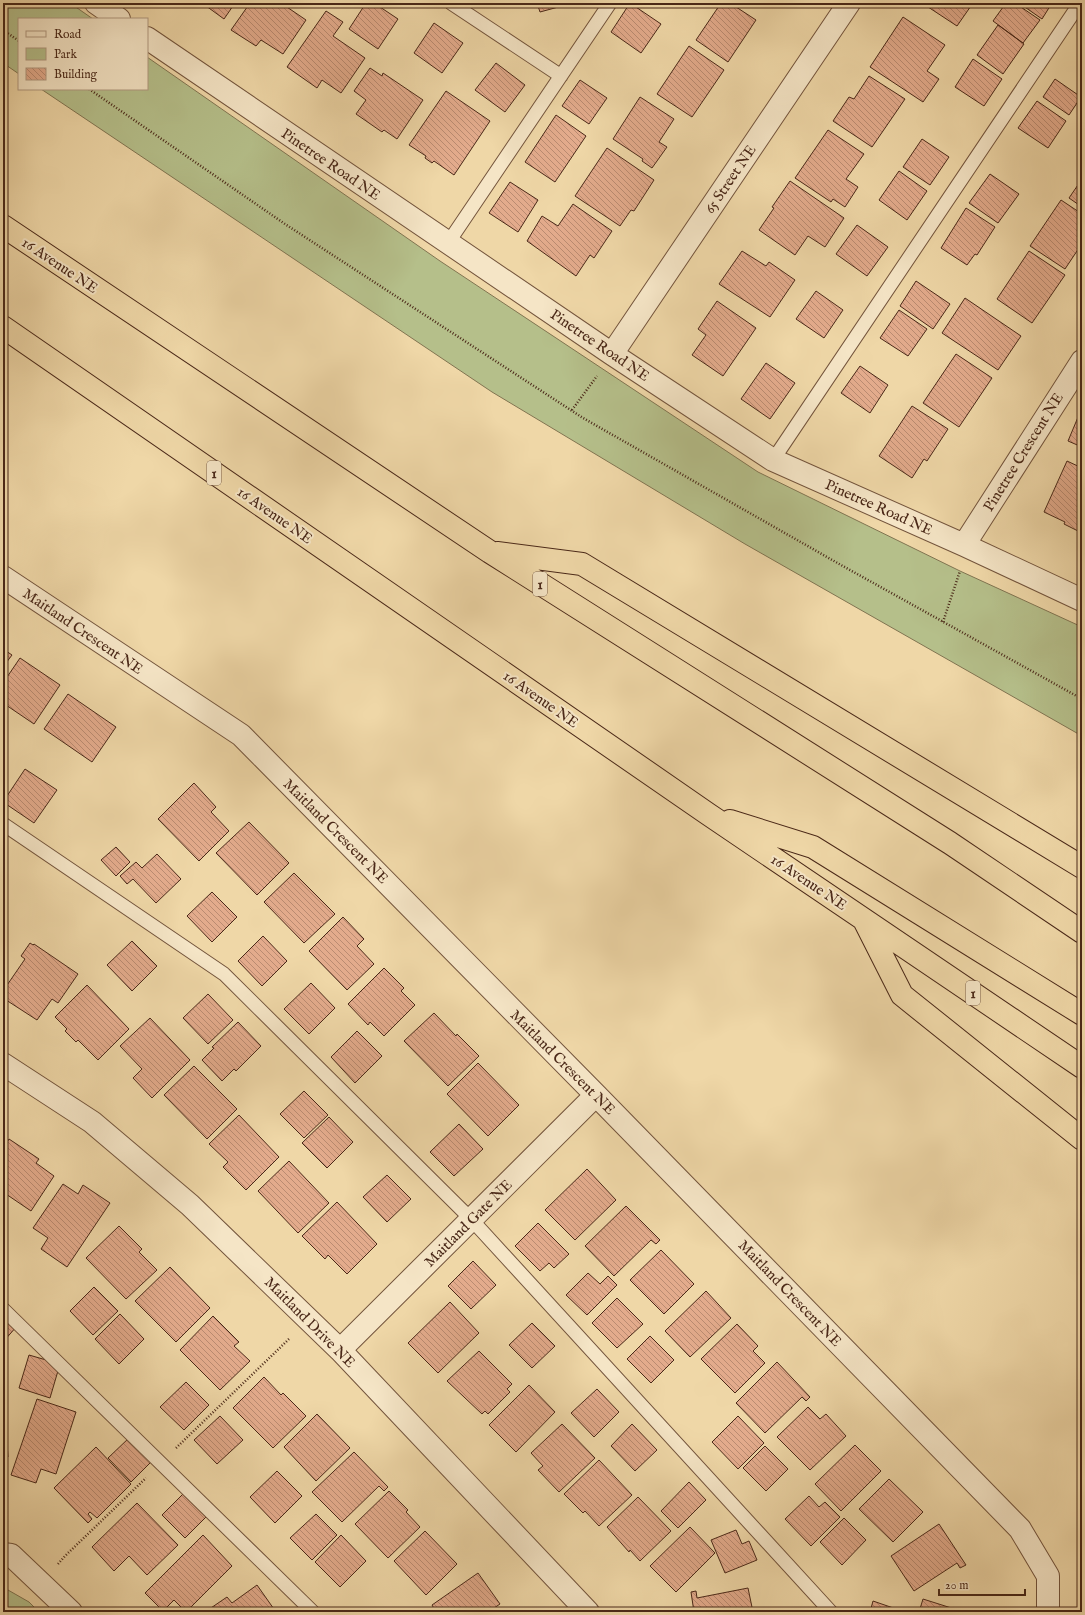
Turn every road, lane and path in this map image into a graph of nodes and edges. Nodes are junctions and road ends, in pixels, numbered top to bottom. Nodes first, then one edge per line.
1 (96, 3) edge
2 (451, 3) edge
3 (610, 3) edge
4 (848, 3) edge
5 (1080, 3) edge
6 (118, 18) edge
7 (3, 30) edge
8 (148, 39) edge
9 (18, 40) edge
10 (562, 76) junction
11 (90, 90) edge
12 (3, 226) edge
13 (448, 244) junction
14 (3, 327) edge
15 (612, 354) junction
16 (1078, 373) edge
17 (572, 410) junction
18 (773, 460) junction
19 (964, 545) junction
20 (490, 552) junction
21 (3, 578) edge
22 (1082, 600) edge
23 (943, 622) junction
24 (1082, 698) edge
25 (708, 814) junction
26 (3, 824) edge
27 (1082, 867) edge
28 (863, 918) junction
29 (1082, 932) edge
30 (1082, 1014) edge
31 (3, 1064) edge
32 (1082, 1068) edge
33 (596, 1095) junction
34 (1082, 1139) edge
35 (471, 1219) junction
36 (3, 1309) edge
37 (340, 1350) junction
38 (3, 1554) edge
39 (71, 1612) edge
40 (313, 1612) edge
41 (588, 1612) edge
42 (830, 1612) edge
43 (1048, 1612) edge

1 - 6 street
2 - 10 lane
3 - 10 lane
4 - 15 street, 65 Street NE
5 - 18 lane
7 - 9 path
8 - 13 street, Pinetree Road NE
10 - 13 lane
11 - 17 path
12 - 20 highway, 16 Avenue NE / 1
13 - 15 street, Pinetree Road NE
14 - 25 highway, 16 Avenue NE / 1
15 - 17 path
15 - 18 street, Pinetree Road NE
16 - 19 street, Pinetree Crescent NE
17 - 23 path
18 - 19 street, Pinetree Road NE
19 - 22 street, Pinetree Road NE
19 - 23 path
20 - 27 highway
20 - 29 highway, 16 Avenue NE / 1
21 - 33 street, Maitland Crescent NE
23 - 24 path
25 - 28 highway, 16 Avenue NE / 1
25 - 30 highway
26 - 35 lane
28 - 32 highway, 16 Avenue NE / 1
28 - 34 highway
31 - 37 street, Maitland Drive NE
33 - 35 street, Maitland Gate NE
33 - 43 street, Maitland Crescent NE
35 - 37 street, Maitland Gate NE
35 - 42 lane
36 - 40 lane
37 - 41 street, Maitland Drive NE
38 - 39 street

